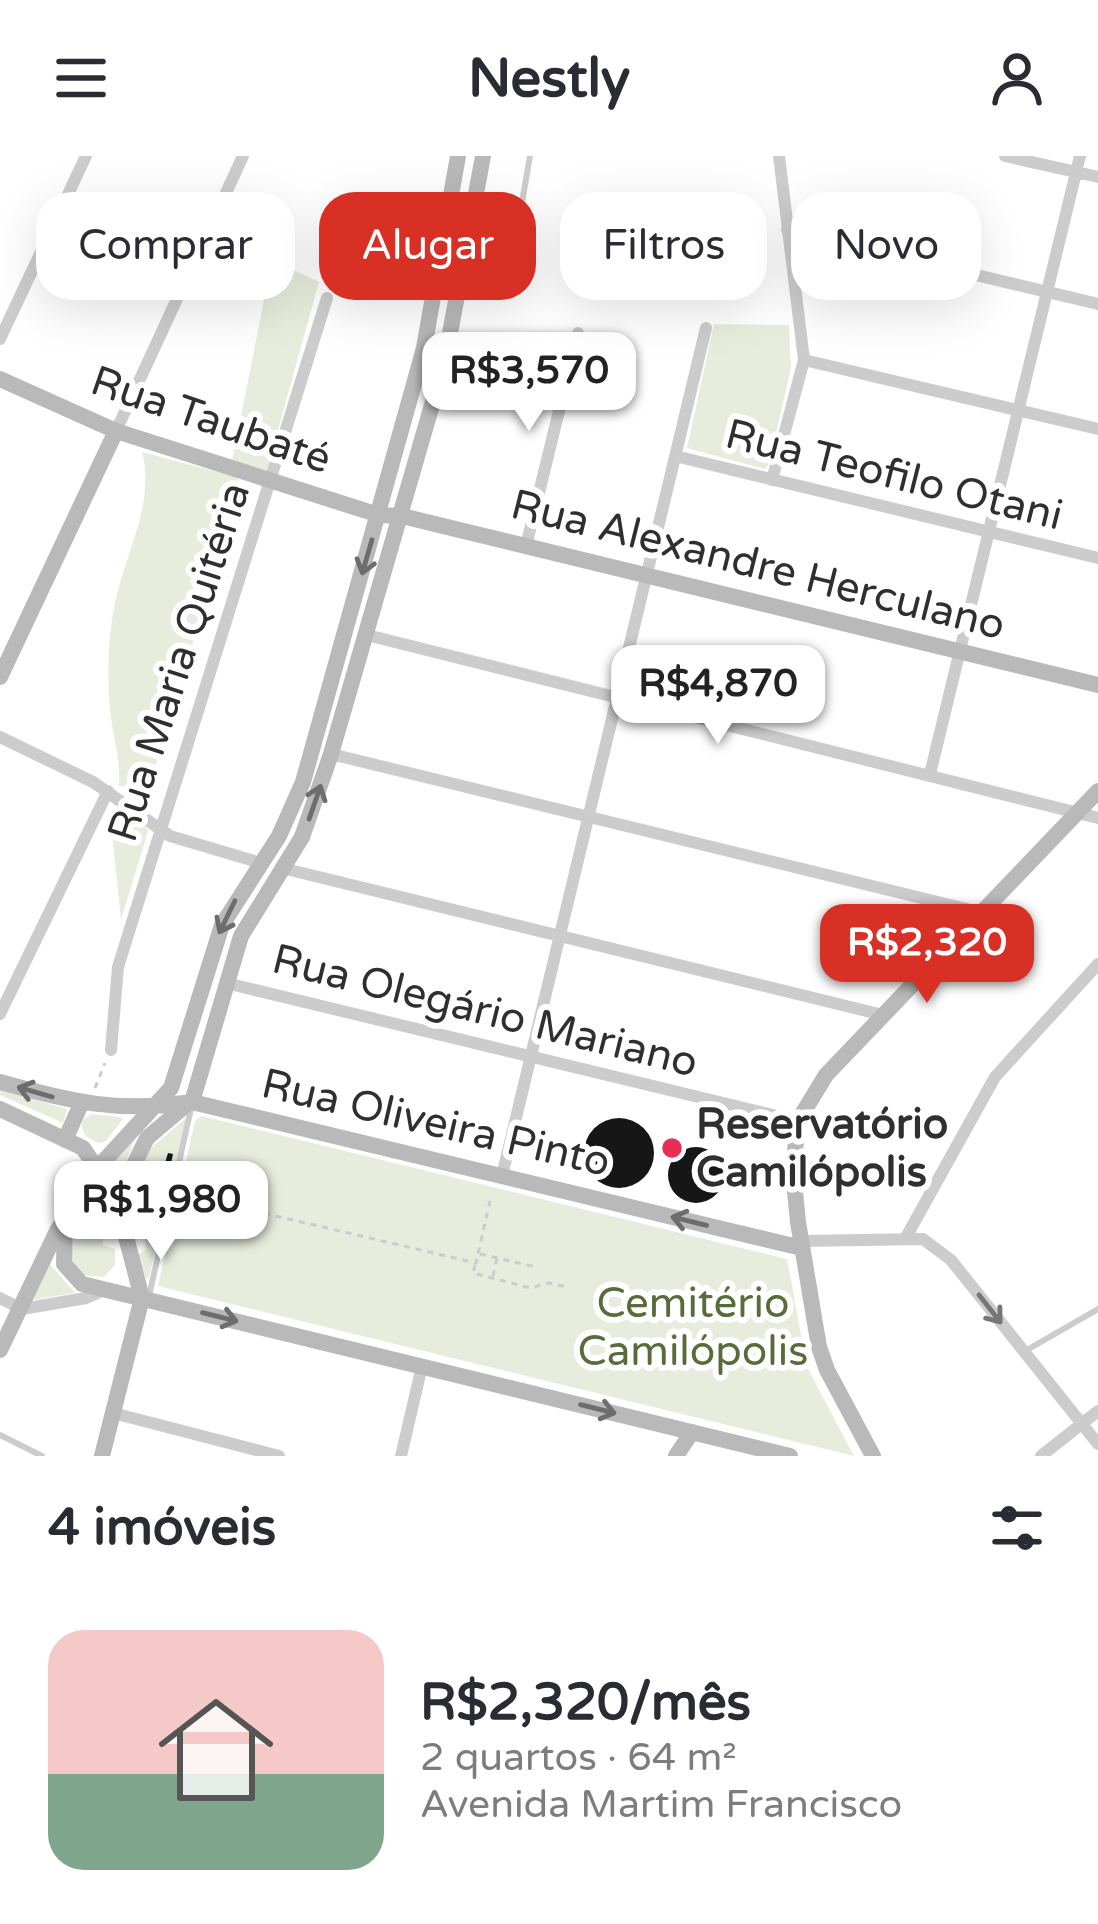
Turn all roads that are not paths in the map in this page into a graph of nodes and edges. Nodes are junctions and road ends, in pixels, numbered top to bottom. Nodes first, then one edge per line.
1 (86, 156) edge
2 (243, 156) edge
3 (458, 156) edge
4 (483, 156) edge
5 (530, 156) edge
6 (779, 156) edge
7 (1006, 156) edge
8 (1080, 156) edge
9 (1076, 172) junction
10 (1098, 177) edge
11 (524, 192) edge
12 (787, 230) junction
13 (1047, 292) junction
14 (326, 300) edge
15 (1098, 304) edge
16 (706, 328) dead end
17 (578, 333) dead end
18 (0, 339) edge
19 (804, 360) junction
20 (0, 379) edge
21 (1019, 409) junction
22 (1098, 429) edge
23 (116, 431) junction
24 (675, 456) junction
25 (772, 479) junction
26 (271, 483) junction
27 (379, 515) junction
28 (402, 516) junction
29 (990, 532) junction
30 (526, 546) junction
31 (1098, 558) edge
32 (646, 575) junction
33 (367, 635) junction
34 (960, 652) junction
35 (0, 677) edge
36 (1098, 685) edge
37 (617, 697) junction
38 (0, 737) edge
39 (332, 754) junction
40 (930, 774) junction
41 (108, 791) junction
42 (1098, 791) edge
43 (1080, 811) junction
44 (589, 816) junction
45 (1098, 818) edge
46 (159, 829) junction
47 (261, 863) junction
48 (282, 868) junction
49 (979, 912) junction
50 (560, 936) junction
51 (1098, 964) edge
52 (226, 983) junction
53 (0, 1014) edge
54 (883, 1015) junction
55 (111, 1050) road end
56 (531, 1056) junction
57 (0, 1082) edge
58 (192, 1102) junction
59 (84, 1105) junction
60 (153, 1108) junction
61 (0, 1109) edge
62 (798, 1120) junction
63 (65, 1140) junction
64 (502, 1176) junction
65 (92, 1177) junction
66 (65, 1222) junction
67 (905, 1239) junction
68 (126, 1241) junction
69 (802, 1244) junction
70 (106, 1289) junction
71 (0, 1298) edge
72 (145, 1299) junction
73 (22, 1309) junction
74 (1098, 1309) edge
75 (0, 1350) edge
76 (1024, 1352) junction
77 (422, 1366) junction
78 (1098, 1412) edge
79 (113, 1413) junction
80 (1083, 1424) junction
81 (692, 1432) junction
82 (0, 1436) edge
83 (1098, 1444) edge
84 (753, 1451) edge
85 (870, 1454) edge
86 (42, 1456) edge
87 (102, 1456) edge
88 (279, 1456) edge
89 (401, 1456) edge
90 (676, 1456) edge
91 (790, 1456) edge
92 (1042, 1456) edge

1 - 18 street
2 - 23 street
3 - 27 main road
4 - 28 main road
5 - 11 lane
6 - 12 street
7 - 9 street
8 - 9 street
9 - 10 street
9 - 13 street
12 - 13 street
12 - 19 street
13 - 15 street
13 - 21 street
14 - 26 street, Rua Maria Quitéria
16 - 24 street
17 - 30 street
19 - 21 street
19 - 25 street
20 - 23 main road, Rua Taubaté
21 - 22 street
21 - 29 street
23 - 26 main road, Rua Taubaté
23 - 35 main road
24 - 25 street, Rua Teofilo Otani
24 - 32 street
25 - 29 street, Rua Teofilo Otani
26 - 27 main road, Rua Taubaté
26 - 46 street, Rua Maria Quitéria
27 - 28 main road, Rua Taubaté
27 -> 47 main road
28 - 30 main road, Rua Alexandre Herculano
28 - 33 main road
29 - 31 street, Rua Teofilo Otani
29 - 34 street
30 - 32 main road, Rua Alexandre Herculano
32 - 34 main road, Rua Alexandre Herculano
32 - 37 street
33 - 37 street
33 - 39 main road
34 - 36 main road, Rua Alexandre Herculano
34 - 40 street
37 - 40 street
37 - 44 street
38 - 41 street
39 - 44 street
48 -> 39 main road
40 - 43 street
41 - 46 street
41 - 53 street
42 - 43 main road
43 - 45 street
43 - 49 main road
44 - 49 street
44 - 50 street
46 - 47 street
46 - 55 street, Rua Maria Quitéria
47 -> 60 main road
48 - 50 street
48 - 52 main road
49 - 54 main road
50 - 54 street
50 - 56 street
51 - 67 street
52 - 56 street, Rua Olegário Mariano
52 - 58 main road
54 - 62 main road
56 - 62 street, Rua Olegário Mariano
56 - 64 street
59 -> 57 main road
58 - 60 main road
58 - 64 main road, Rua Oliveira Pinto
58 - 68 main road
58 - 72 lane
59 - 60 main road
59 - 63 main road
60 - 65 main road
61 - 63 main road
62 - 69 main road
63 - 65 main road
69 -> 64 main road, Rua Oliveira Pinto
65 - 66 main road
66 - 70 main road
66 - 73 main road
67 - 69 street
67 -> 76 street
68 - 70 main road
68 - 72 main road
69 - 85 main road
70 - 72 main road
70 - 73 street
71 - 73 street
72 -> 77 main road
72 - 79 main road
73 - 75 main road
74 - 76 lane
76 - 80 street
77 -> 81 main road
77 - 89 street
78 - 80 street
79 - 87 main road
79 - 88 street
80 - 83 street
80 - 92 street
81 - 84 main road
81 - 90 main road
82 - 86 lane
84 - 91 main road

